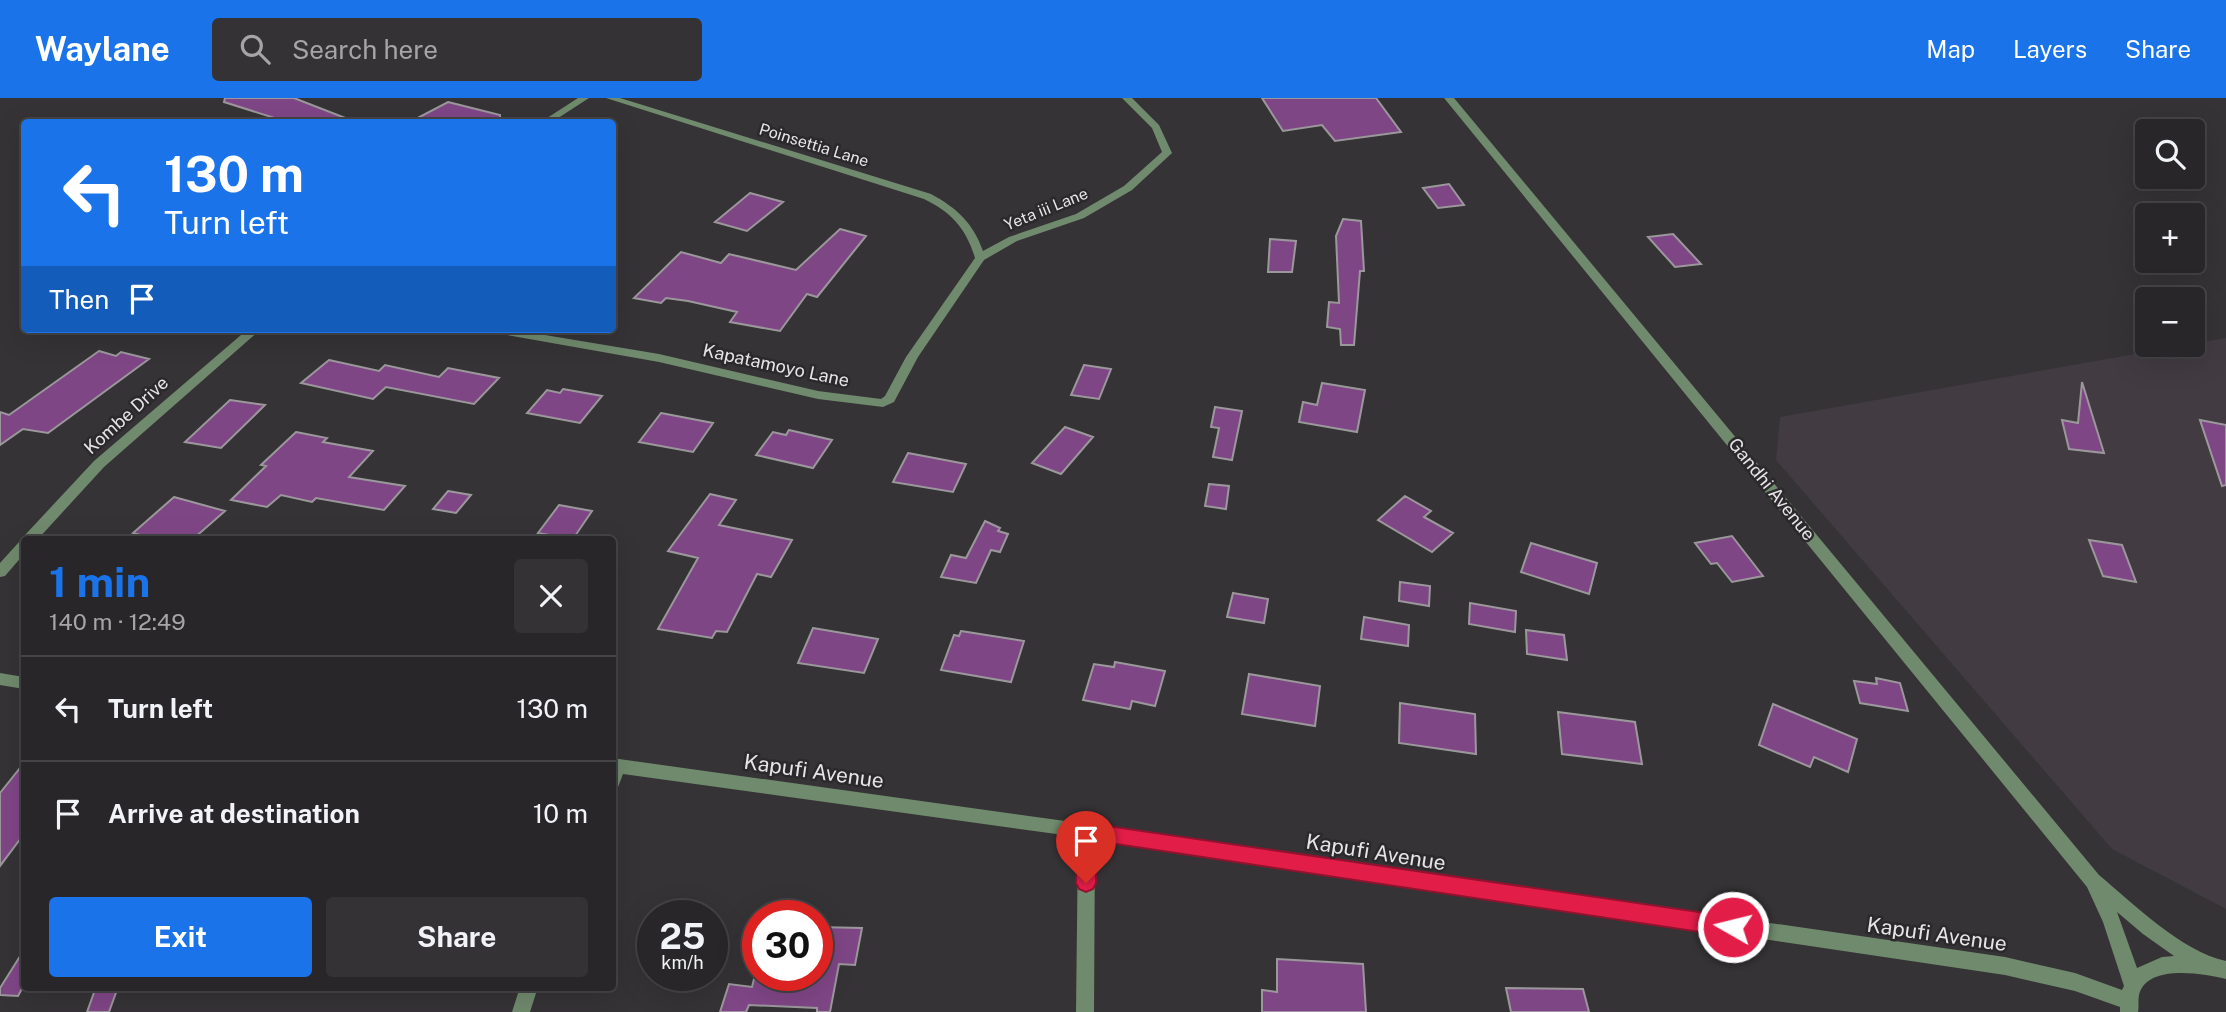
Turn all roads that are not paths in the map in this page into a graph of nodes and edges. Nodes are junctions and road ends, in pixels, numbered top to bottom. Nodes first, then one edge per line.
1 (584, 98) edge
2 (611, 98) edge
3 (1127, 98) edge
4 (1449, 98) edge
5 (551, 119) edge
6 (980, 258) junction
7 (250, 333) edge
8 (512, 333) edge
9 (33, 536) edge
10 (21, 548) edge
11 (0, 572) edge
12 (0, 679) edge
13 (21, 682) edge
14 (616, 771) edge
15 (1087, 831) junction
16 (2093, 881) junction
17 (2201, 963) junction
18 (2226, 970) edge
19 (529, 991) edge
20 (2130, 1000) edge
21 (521, 1012) edge
22 (1085, 1012) edge

1 - 5 street
2 - 6 street, Poinsettia Lane
3 - 6 street, Yeta iii Lane
4 - 16 street, Gandhi Avenue
6 - 8 street, Kapatamoyo Lane
7 - 9 street, Kombe Drive
10 - 11 street
12 - 13 street
14 - 15 street, Kapufi Avenue
15 - 20 street, Kapufi Avenue
15 - 22 street
16 - 17 street, Gandhi Avenue
16 - 20 street, Gandhi Avenue
17 - 18 street
17 - 20 street
19 - 21 street

